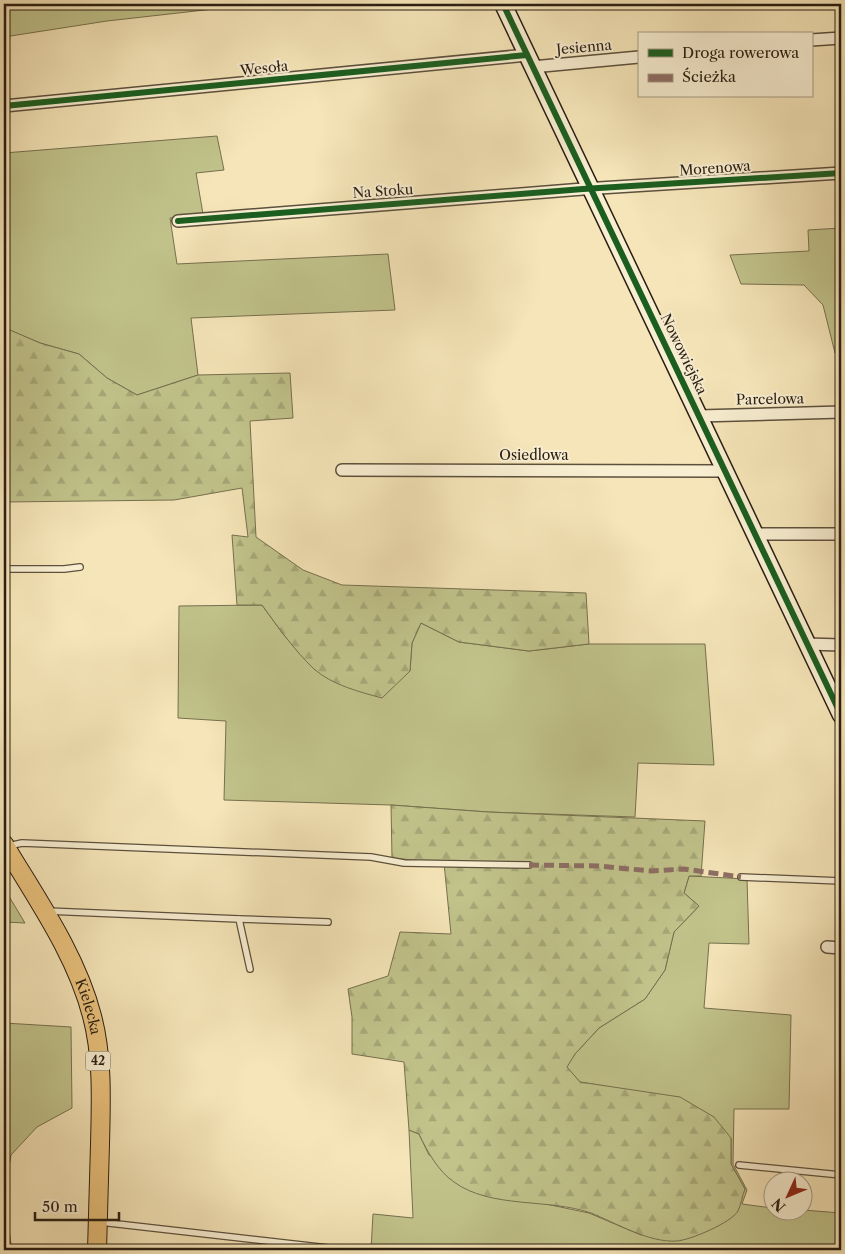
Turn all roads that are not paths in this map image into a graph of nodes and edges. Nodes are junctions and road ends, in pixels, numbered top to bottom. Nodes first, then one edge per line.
1 (502, 4) edge
2 (841, 38) edge
3 (812, 40) edge
4 (638, 57) edge
5 (529, 61) junction
6 (4, 106) edge
7 (841, 172) edge
8 (591, 189) junction
9 (178, 221) dead end
10 (841, 412) edge
11 (700, 416) junction
12 (342, 470) dead end
13 (726, 471) junction
14 (755, 534) junction
15 (841, 534) edge
16 (80, 567) dead end
17 (4, 569) edge
18 (808, 644) junction
19 (841, 644) edge
20 (841, 715) edge
21 (5, 845) edge
22 (529, 865) dead end
23 (741, 877) dead end
24 (841, 881) edge
25 (43, 911) junction
26 (239, 919) junction
27 (328, 922) dead end
28 (827, 947) dead end
29 (841, 948) edge
30 (250, 968) dead end
31 (739, 1165) dead end
32 (841, 1174) edge
33 (98, 1222) junction
34 (96, 1250) edge
35 (346, 1250) edge

1 - 5 street, Nowowiejska
2 - 3 street
4 - 5 street, Jesienna
5 - 6 street, Wesoła
5 - 8 street, Nowowiejska
7 - 8 street, Morenowa
8 - 9 street, Na Stoku
8 - 11 street, Nowowiejska
10 - 11 street, Parcelowa
11 - 13 street, Nowowiejska
12 - 13 street, Osiedlowa
13 - 14 street, Nowowiejska
14 - 15 street
14 - 18 street, Nowowiejska
16 - 17 lane
18 - 19 street
18 - 20 street, Nowowiejska
21 - 22 lane
21 - 25 main road, Kielecka / 42
23 - 24 lane
25 - 26 lane
25 - 33 main road, Kielecka / 42
26 - 27 lane
26 - 30 lane
28 - 29 street
31 - 32 lane
33 - 34 main road, Kielecka / 42
33 - 35 lane

